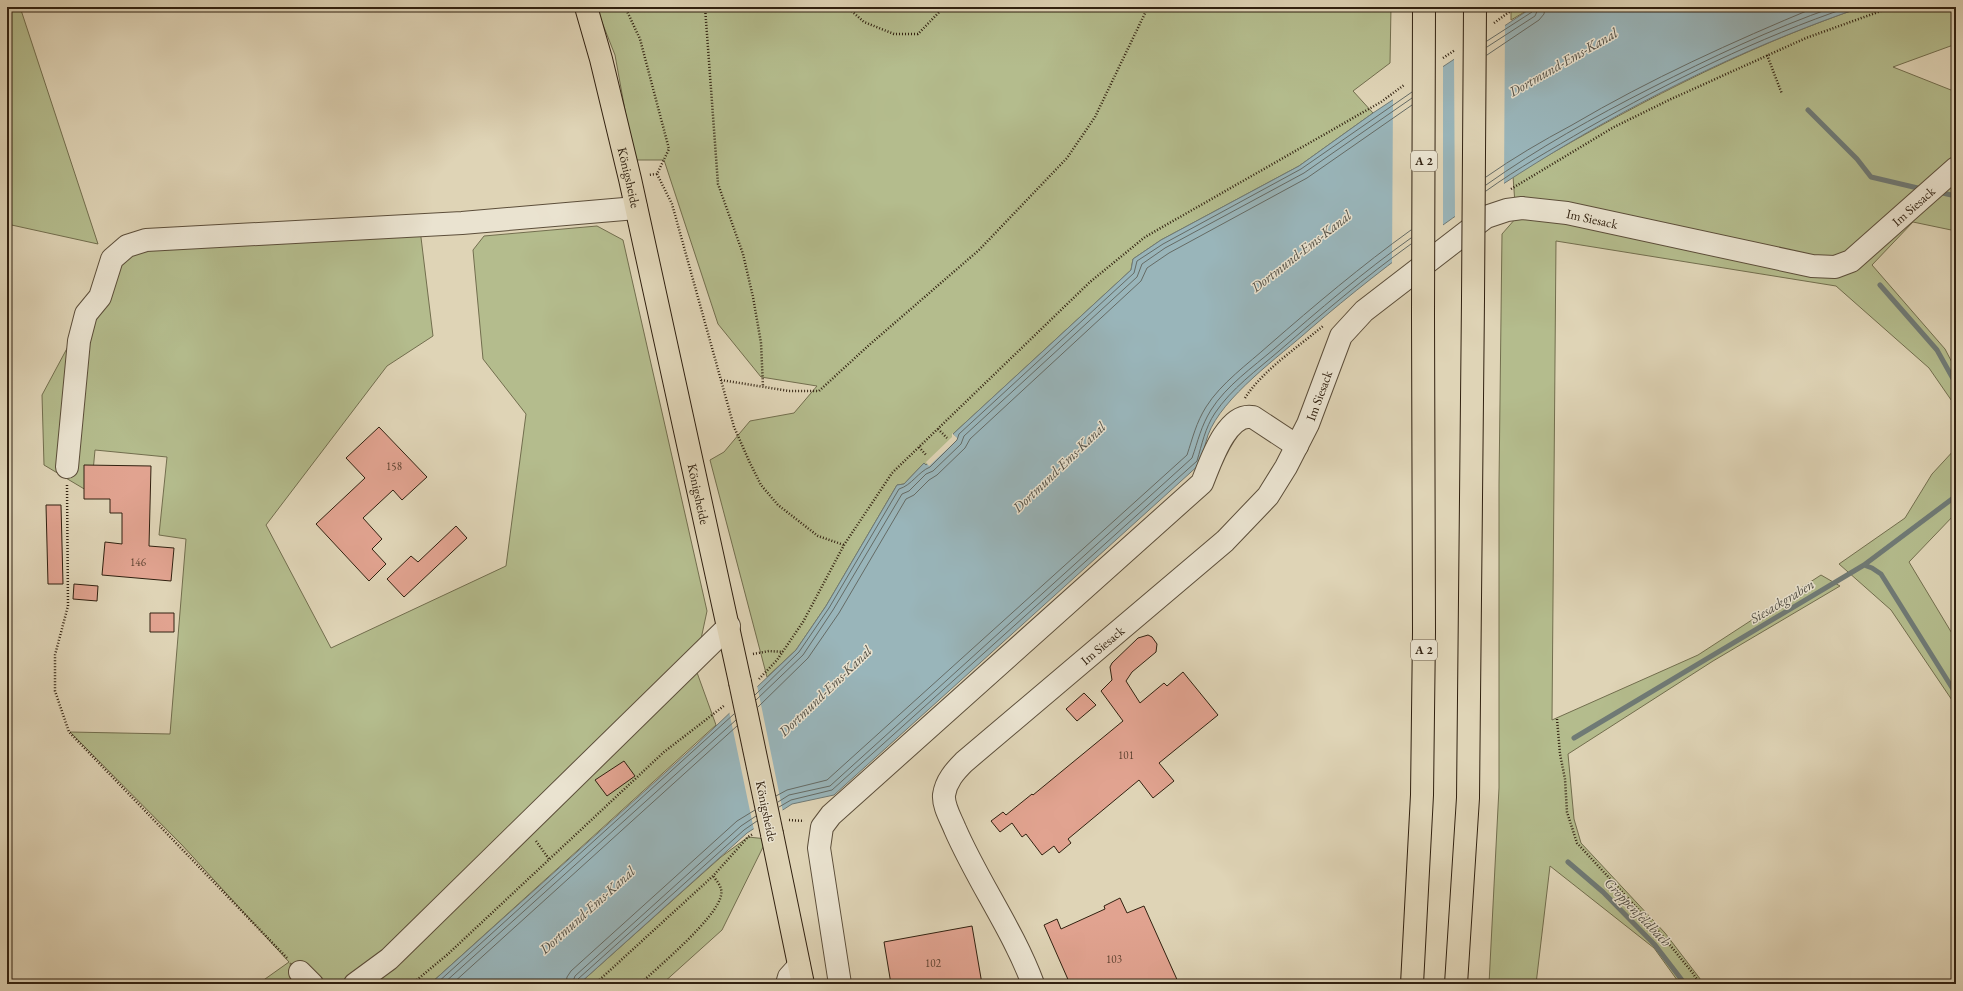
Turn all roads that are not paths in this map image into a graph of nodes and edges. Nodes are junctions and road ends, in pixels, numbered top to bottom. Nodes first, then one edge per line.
1 (586, 7) edge
2 (1424, 7) edge
3 (1475, 7) edge
4 (1954, 170) edge
5 (636, 208) junction
6 (1296, 446) junction
7 (67, 466) road end
8 (728, 626) junction
9 (796, 978) edge
10 (355, 984) edge
11 (840, 984) edge
12 (1033, 984) edge
13 (1412, 984) edge
14 (1456, 984) edge

1 - 5 main road, Königsheide
2 - 13 main road, A 2, bridge
3 - 14 main road, bridge
4 - 6 street, Im Siesack
5 - 7 street
5 - 8 main road, Königsheide
6 - 11 street
6 - 12 street, Im Siesack
8 - 9 main road, Königsheide, bridge
8 - 10 street

